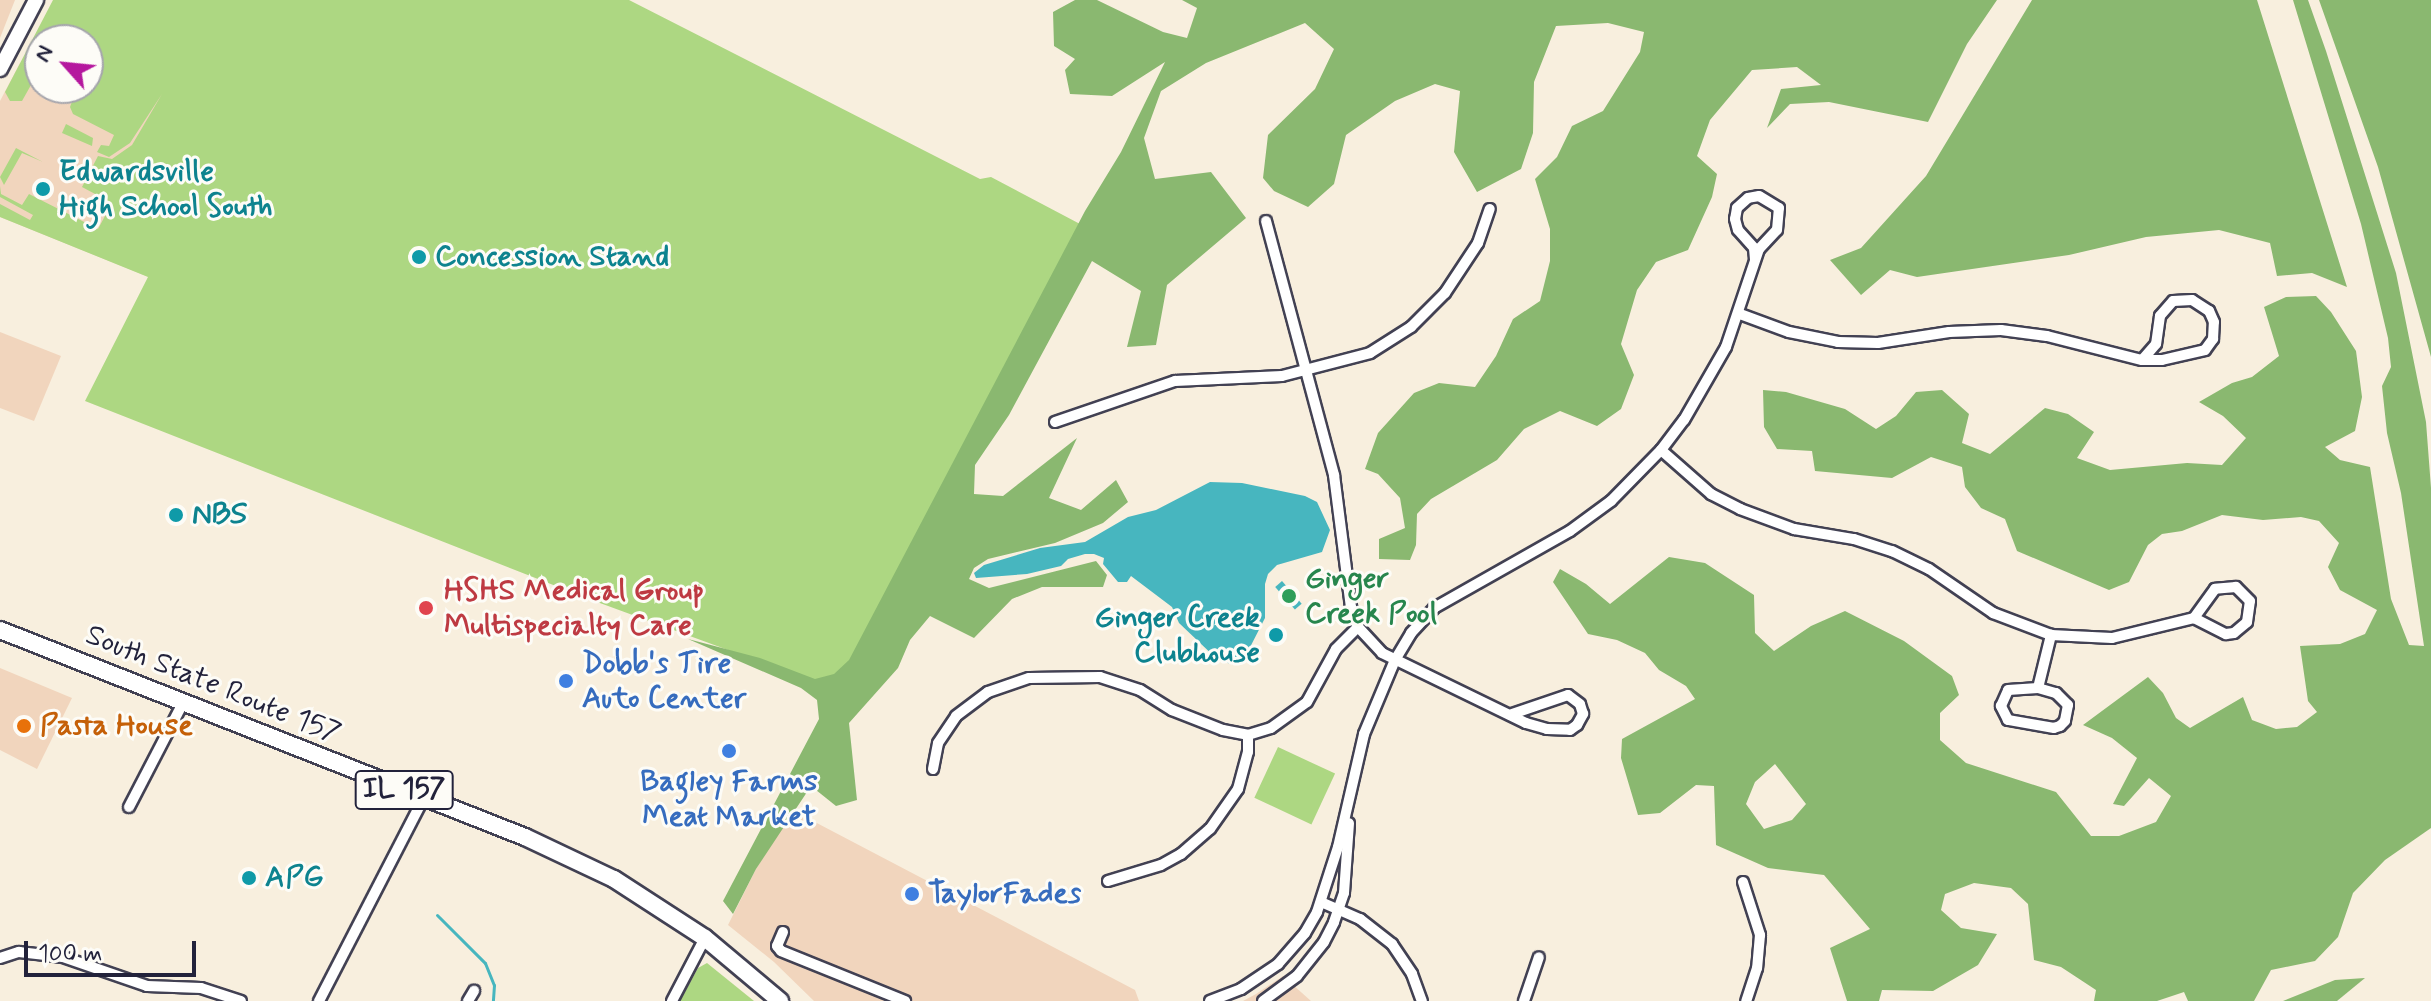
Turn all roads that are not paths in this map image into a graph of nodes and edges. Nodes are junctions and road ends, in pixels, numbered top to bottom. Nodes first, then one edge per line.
1 (36, 0) edge
2 (0, 69) edge
3 (1490, 209) dead end
4 (1266, 221) dead end
5 (1755, 259) junction
6 (1740, 314) junction
7 (2142, 360) junction
8 (1308, 372) junction
9 (1055, 422) dead end
10 (1661, 450) junction
11 (2194, 618) junction
12 (1358, 627) junction
13 (0, 630) edge
14 (2051, 635) junction
15 (1395, 660) junction
16 (2038, 688) junction
17 (183, 703) junction
18 (1512, 714) junction
19 (1248, 735) junction
20 (933, 769) dead end
21 (1348, 797) junction
22 (424, 798) junction
23 (129, 807) dead end
24 (1108, 881) dead end
25 (1743, 882) dead end
26 (1321, 902) junction
27 (1339, 909) junction
28 (783, 932) dead end
29 (705, 938) junction
30 (1539, 957) dead end
31 (0, 958) edge
32 (241, 1001) edge
33 (319, 1001) edge
34 (672, 1001) edge
35 (780, 1001) edge
36 (905, 1001) edge
37 (1210, 1001) edge
38 (1263, 1001) edge
39 (1422, 1001) edge
40 (1524, 1001) edge
41 (1746, 1001) edge

1 - 2 street
3 - 8 street
4 - 8 street
5 - 5 street
5 - 6 street
6 - 7 street
6 - 10 street
7 - 7 street
8 - 9 street
8 - 12 street
10 - 14 street
10 - 15 street
11 - 11 street
11 - 14 street
12 - 15 street
12 - 19 street
13 - 17 main road, South State Route 157 / IL 157
14 - 16 street
15 - 18 street
15 - 21 street
16 - 16 street
17 - 22 main road, South State Route 157 / IL 157
17 - 23 street
18 - 18 street
19 - 20 street
19 - 24 street
21 - 26 street
21 - 27 street
22 - 29 main road, South State Route 157 / IL 157
22 - 33 street
25 - 41 street
26 - 27 street
26 - 37 street
27 - 38 street
27 - 39 street
28 - 36 street
29 - 34 street
29 - 35 main road, South State Route 157 / IL 157
30 - 40 street
31 - 32 street

